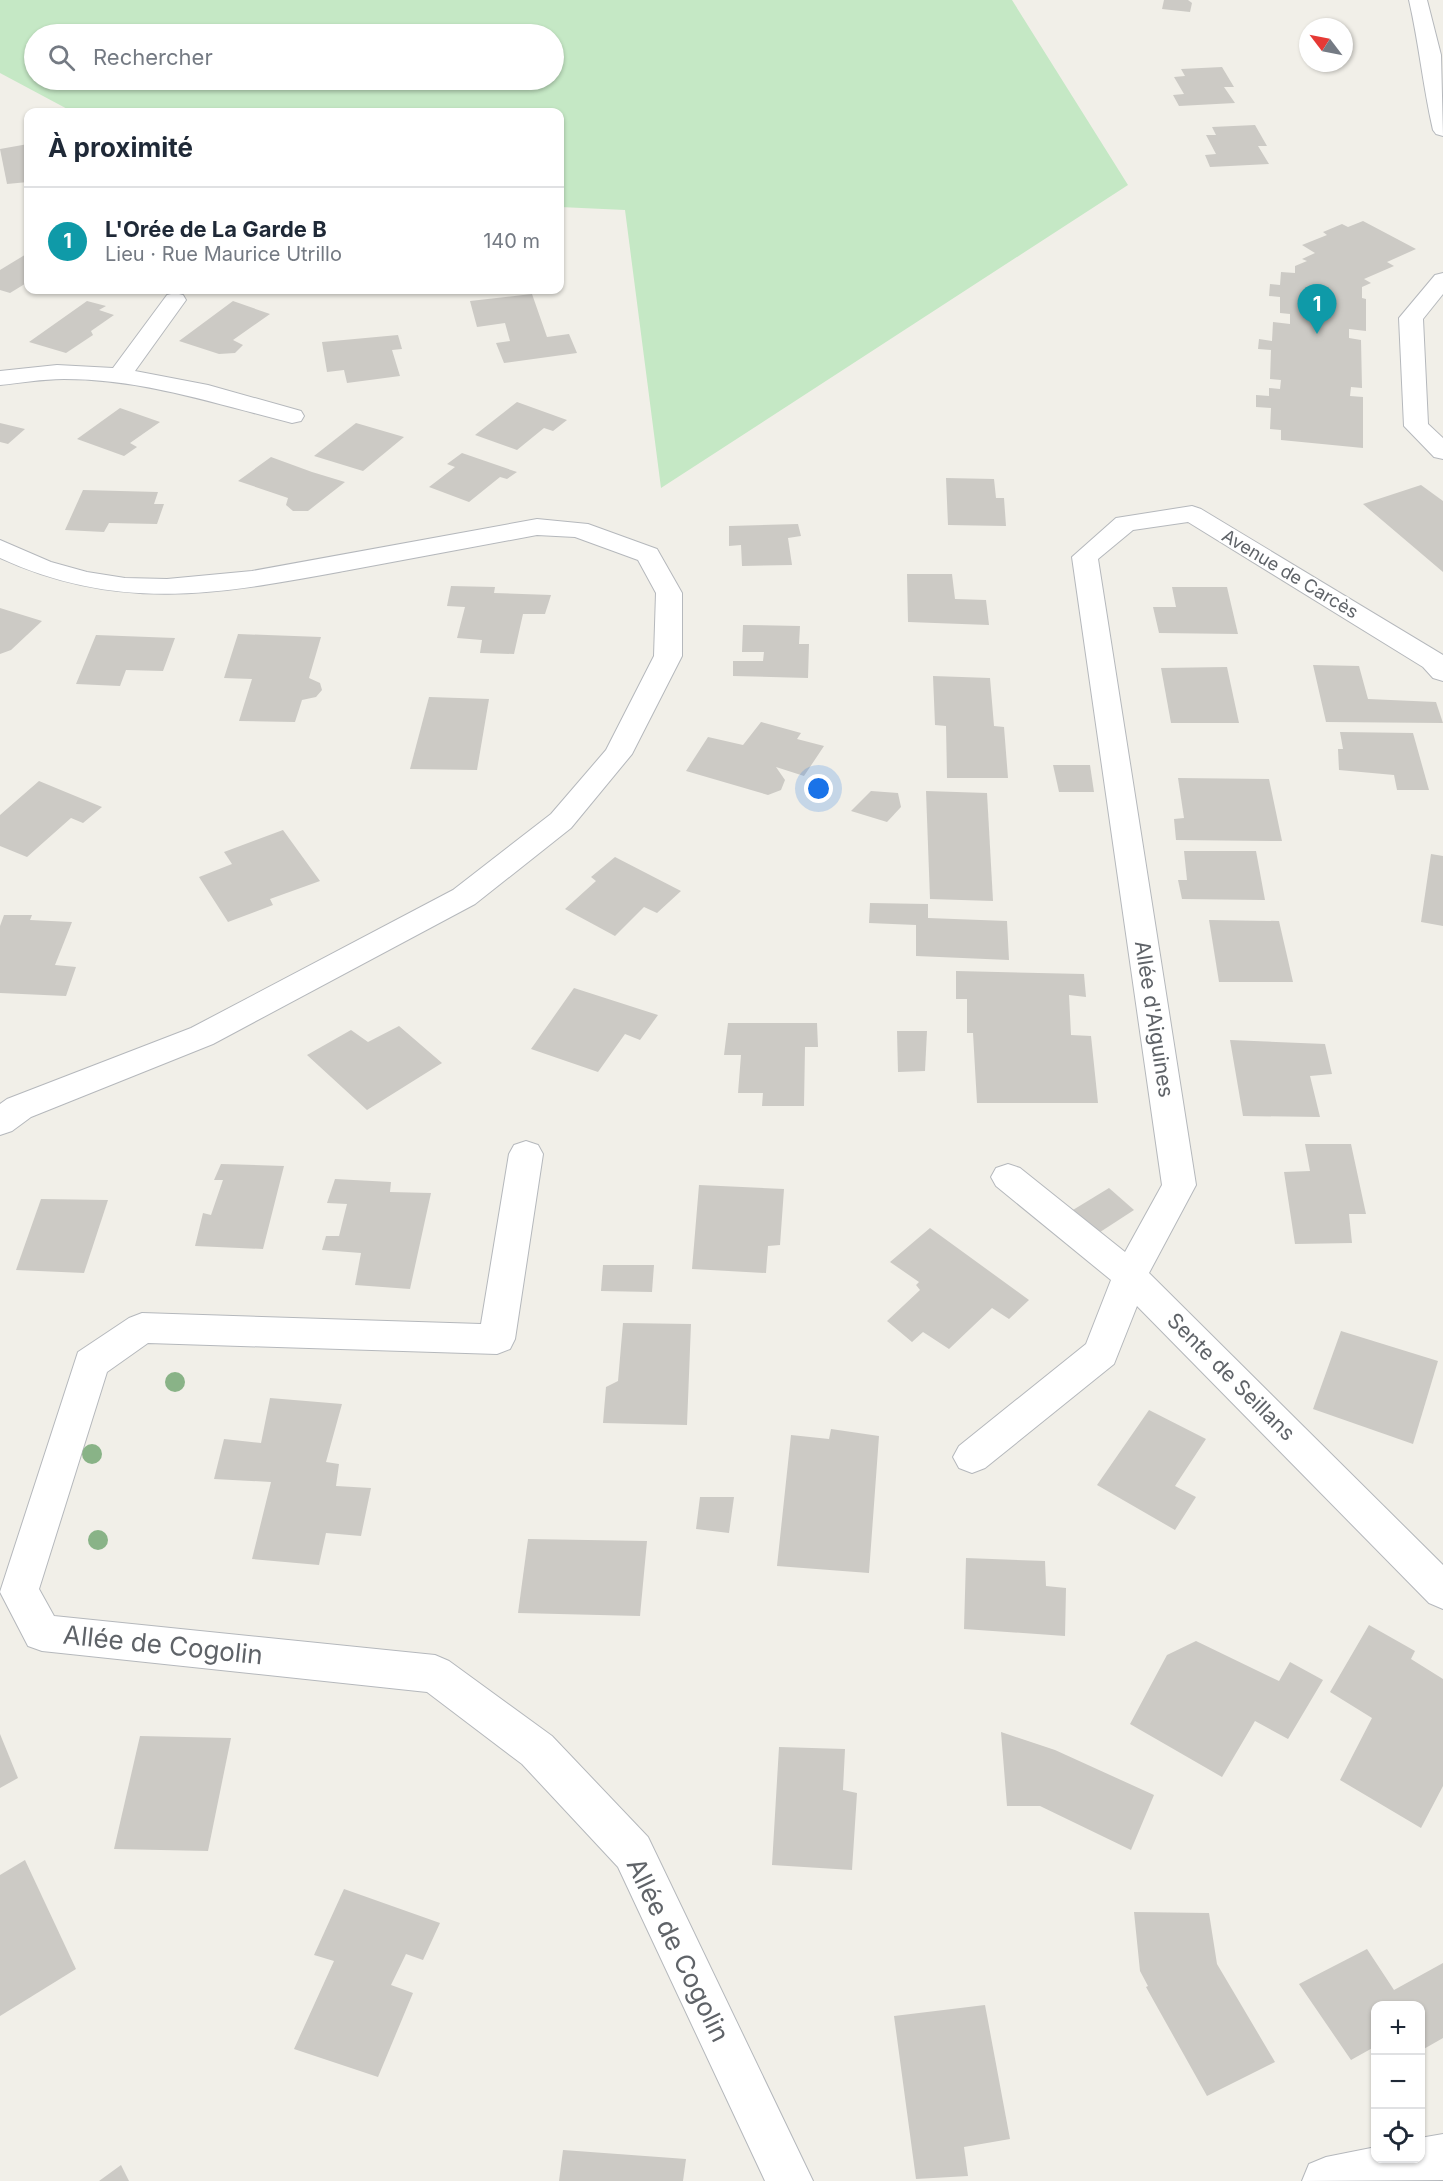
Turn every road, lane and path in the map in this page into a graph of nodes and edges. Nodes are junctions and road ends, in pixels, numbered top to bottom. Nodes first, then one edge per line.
1 (1418, 0) edge
2 (1437, 55) edge
3 (1443, 130) edge
4 (1443, 280) edge
5 (175, 300) dead end
6 (119, 376) junction
7 (0, 378) edge
8 (291, 416) dead end
9 (1443, 452) edge
10 (1125, 523) joint
11 (0, 548) edge
12 (1443, 672) edge
13 (6, 1107) edge
14 (526, 1154) dead end
15 (1008, 1177) dead end
16 (1130, 1276) junction
17 (972, 1457) dead end
18 (1443, 1591) edge
19 (1443, 2157) edge
20 (789, 2181) edge
21 (1326, 2181) edge

1 - 2 street
2 - 3 street
4 - 9 street
5 - 6 street
6 - 7 street
6 - 8 street
10 - 12 street, Avenue de Carcès
10 - 16 street, Allée d'Aiguines
11 - 13 street
14 - 20 street, Allée de Cogolin
15 - 16 street, Sente de Seillans
16 - 17 street, Allée d'Aiguines
16 - 18 street, Sente de Seillans
19 - 21 street

